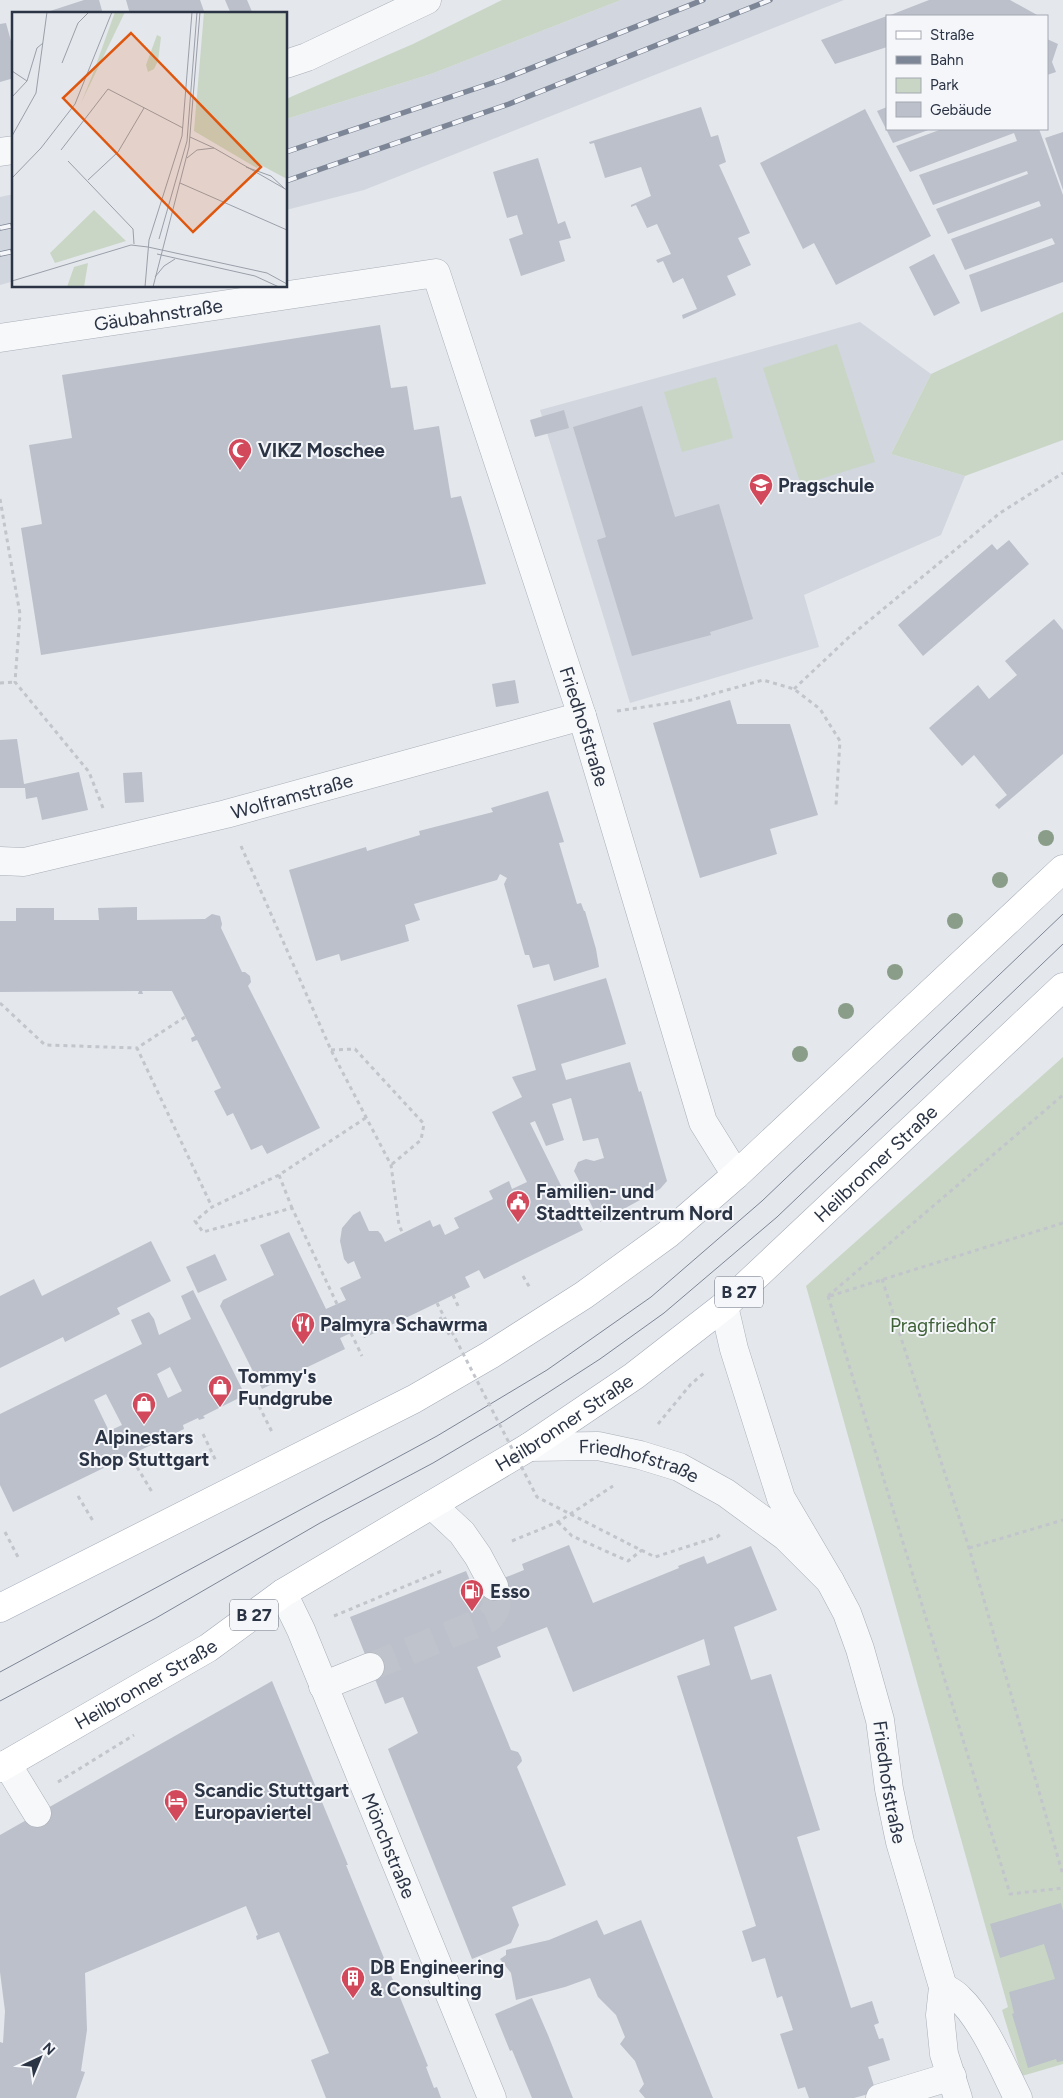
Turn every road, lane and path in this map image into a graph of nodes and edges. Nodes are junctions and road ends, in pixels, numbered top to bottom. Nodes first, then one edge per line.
1 (427, 0) edge
2 (288, 63) edge
3 (436, 273) joint
4 (0, 338) edge
5 (1063, 474) edge
6 (0, 499) edge
7 (16, 682) junction
8 (0, 683) edge
9 (794, 689) junction
10 (582, 716) junction
11 (89, 772) dead end
12 (836, 805) dead end
13 (226, 814) junction
14 (0, 861) edge
15 (1063, 869) edge
16 (1063, 987) edge
17 (0, 1003) edge
18 (185, 1017) dead end
19 (137, 1048) junction
20 (331, 1050) junction
21 (1063, 1095) edge
22 (367, 1117) junction
23 (391, 1165) junction
24 (279, 1175) junction
25 (736, 1175) junction
26 (212, 1207) junction
27 (292, 1208) junction
28 (1063, 1223) edge
29 (403, 1234) dead end
30 (882, 1279) junction
31 (453, 1295) dead end
32 (828, 1296) junction
33 (437, 1303) dead end
34 (337, 1304) dead end
35 (724, 1306) junction
36 (459, 1308) dead end
37 (351, 1333) dead end
38 (362, 1356) dead end
39 (529, 1447) junction
40 (432, 1505) junction
41 (1063, 1520) edge
42 (558, 1522) dead end
43 (728, 1527) dead end
44 (969, 1548) junction
45 (642, 1550) junction
46 (830, 1581) junction
47 (494, 1586) tunnel mouth
48 (283, 1593) junction
49 (386, 1595) dead end
50 (0, 1608) edge
51 (301, 1630) junction
52 (370, 1667) tunnel mouth
53 (323, 1686) junction
54 (4, 1766) edge
55 (37, 1814) dead end
56 (1063, 1875) edge
57 (1063, 1888) edge
58 (943, 1987) junction
59 (955, 2087) edge
60 (492, 2098) edge
61 (880, 2098) edge
62 (1018, 2098) edge

1 - 2 street
3 - 4 street, Gäubahnstraße
3 - 10 street, Friedhofstraße
5 - 9 path
6 - 7 path
7 - 8 path
7 - 11 path
9 - 10 path
9 - 12 path
10 - 13 street, Wolframstraße
10 - 25 street, Friedhofstraße
13 - 14 street, Wolframstraße
13 - 20 path
15 - 25 main road
16 - 35 main road, Heilbronner Straße / B 27
17 - 19 path
18 - 19 path
19 - 26 path
20 - 22 path
20 - 23 path
21 - 32 path
22 - 23 path
22 - 24 path
23 - 29 path
24 - 26 path
24 - 27 path
25 - 50 main road
26 - 27 path
27 - 34 path
28 - 30 path
30 - 32 path
30 - 44 path
31 - 36 path
32 - 57 path
33 - 45 path, bridge
35 - 39 main road, Heilbronner Straße / B 27
35 - 46 street, Friedhofstraße
37 - 38 path
39 - 40 main road, Heilbronner Straße / B 27
39 - 46 street, Friedhofstraße
40 - 47 street
40 - 48 main road, Heilbronner Straße / B 27
41 - 44 path
42 - 45 path
43 - 45 path
44 - 56 path
46 - 58 street, Friedhofstraße
48 - 51 street, Mönchstraße
48 - 54 main road, Heilbronner Straße / B 27
49 - 51 path
51 - 53 street, Mönchstraße
52 - 53 street
53 - 60 street, Mönchstraße
54 - 55 street
58 - 59 street, Friedhofstraße
58 - 62 street
59 - 61 street

